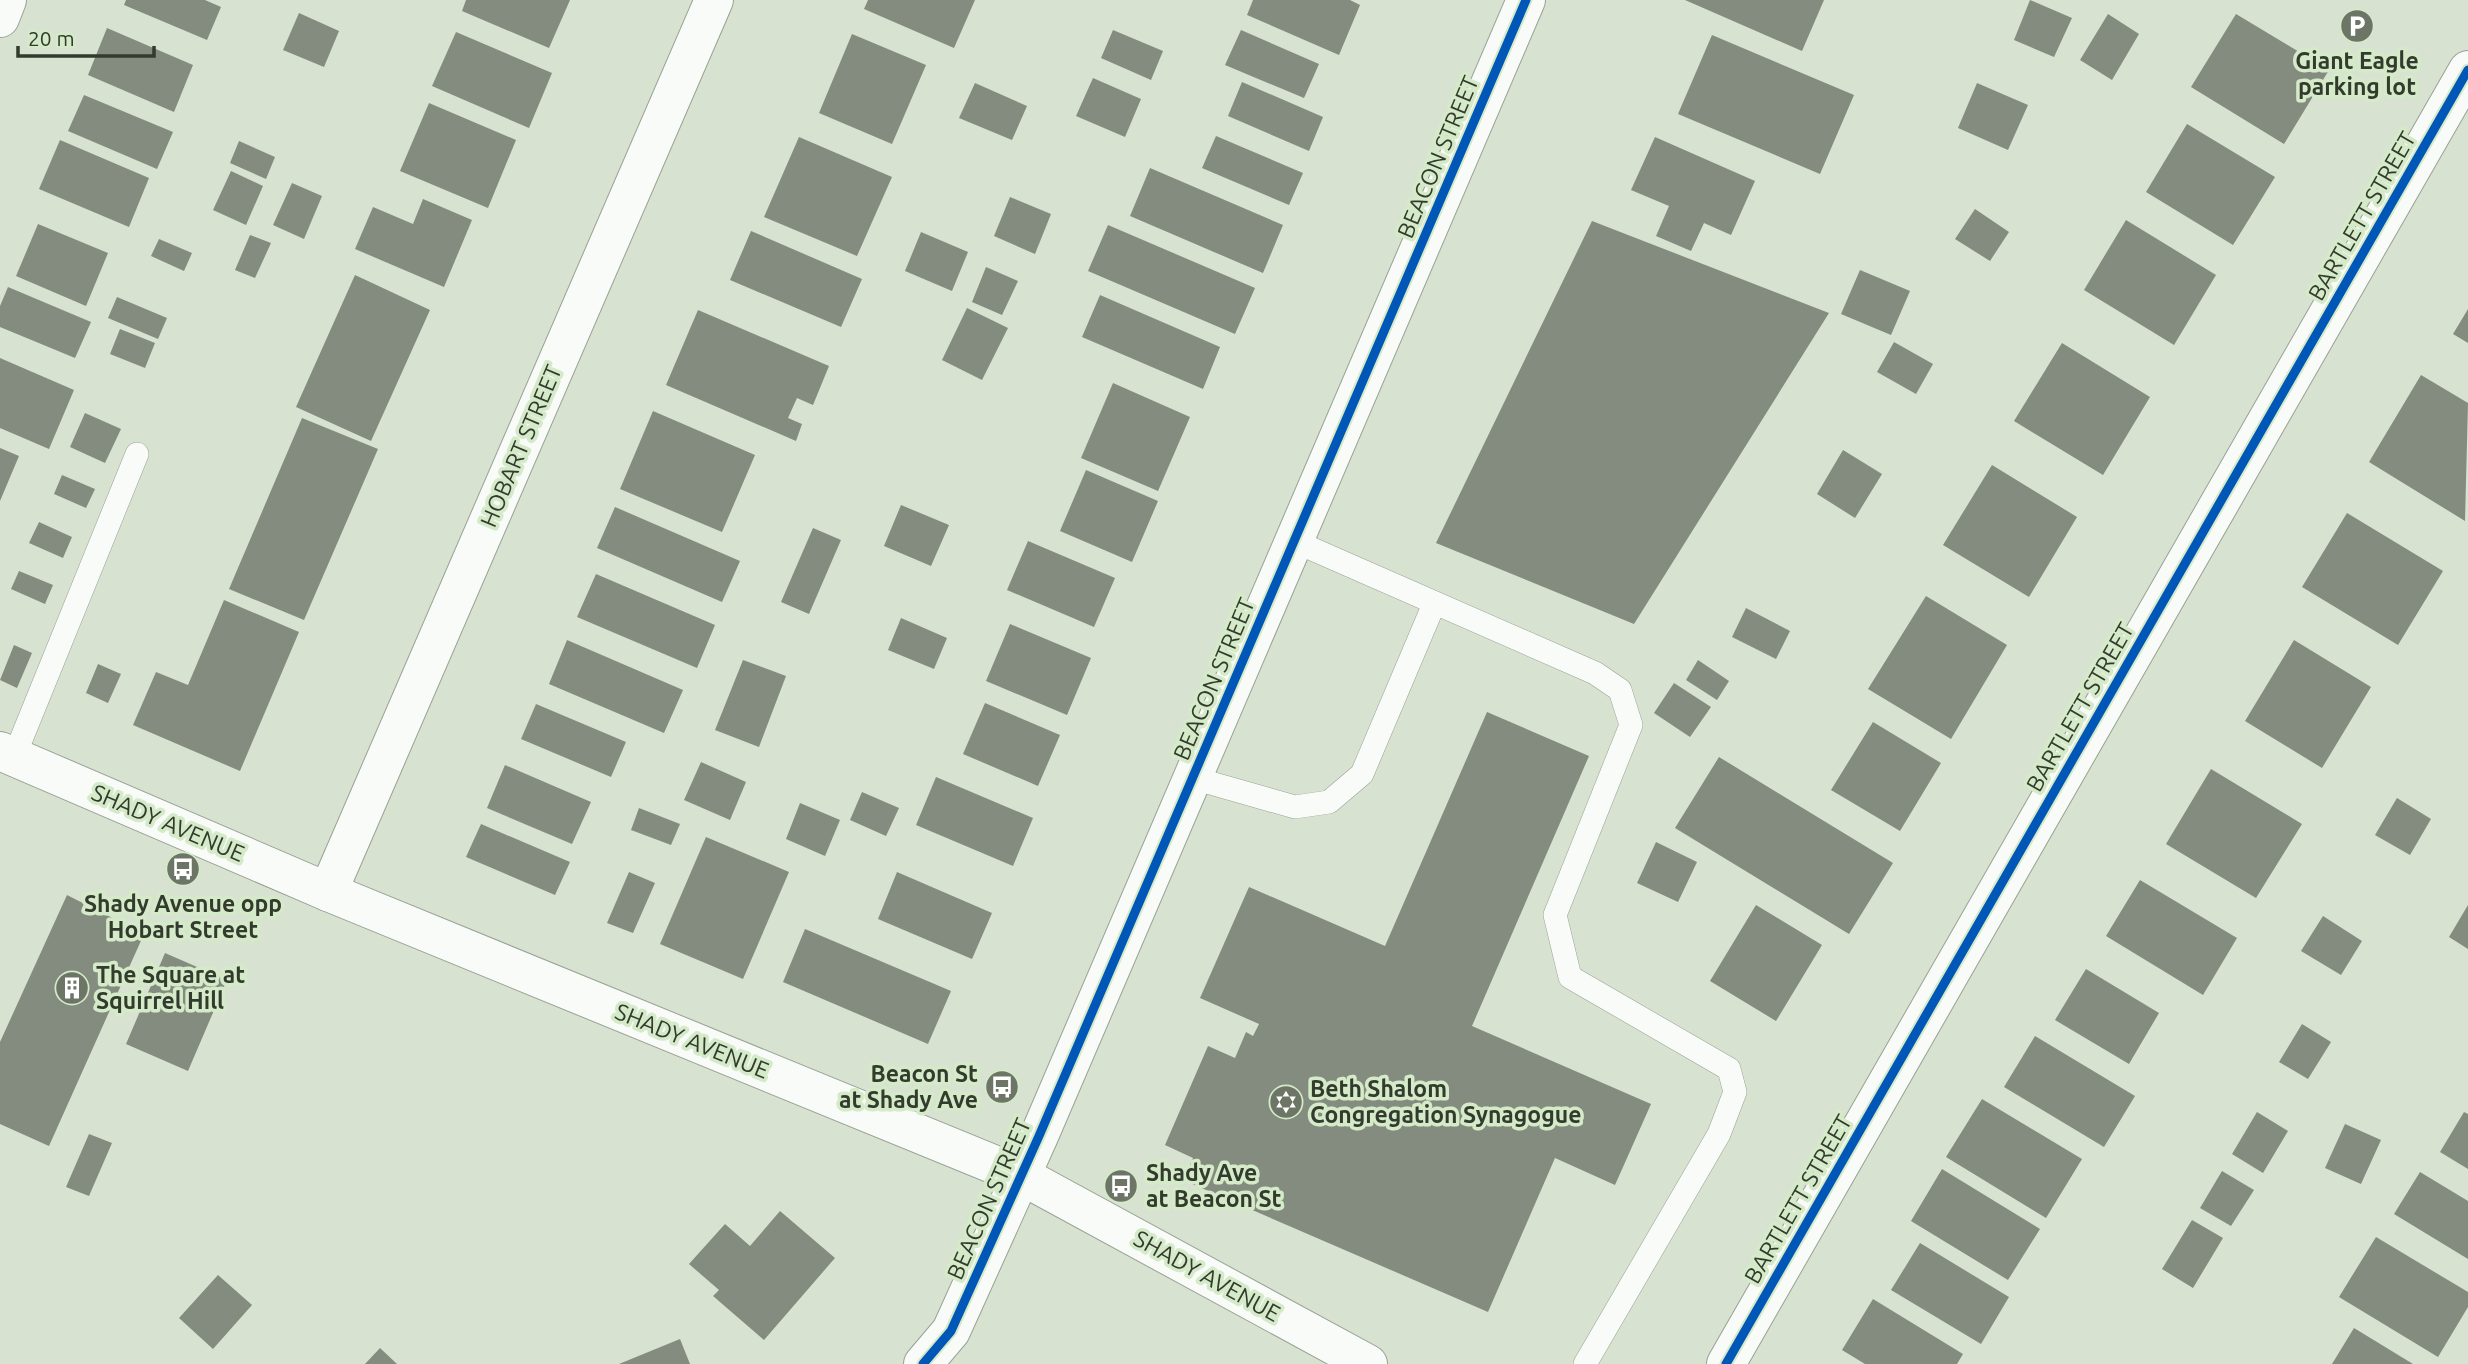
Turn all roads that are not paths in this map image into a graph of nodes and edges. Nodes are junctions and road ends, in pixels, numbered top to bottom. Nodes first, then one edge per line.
1 (7, 0) edge
2 (714, 0) edge
3 (1526, 0) edge
4 (0, 18) edge
5 (2468, 70) edge
6 (137, 454) dead end
7 (1294, 541) junction
8 (1434, 604) junction
9 (7, 754) edge
10 (1193, 778) junction
11 (328, 892) junction
12 (1021, 1176) junction
13 (923, 1364) edge
14 (1368, 1364) edge
15 (1585, 1364) edge
16 (1726, 1364) edge

1 - 4 main road
2 - 11 main road, HOBART STREET
3 - 7 main road, BEACON STREET
5 - 16 main road, BARTLETT STREET
6 - 9 lane
7 - 8 lane
7 - 10 main road, BEACON STREET
8 - 10 lane
8 - 15 lane
9 - 11 main road, SHADY AVENUE
10 - 12 main road, BEACON STREET
11 - 12 main road, SHADY AVENUE
12 - 13 main road, BEACON STREET
12 - 14 main road, SHADY AVENUE

